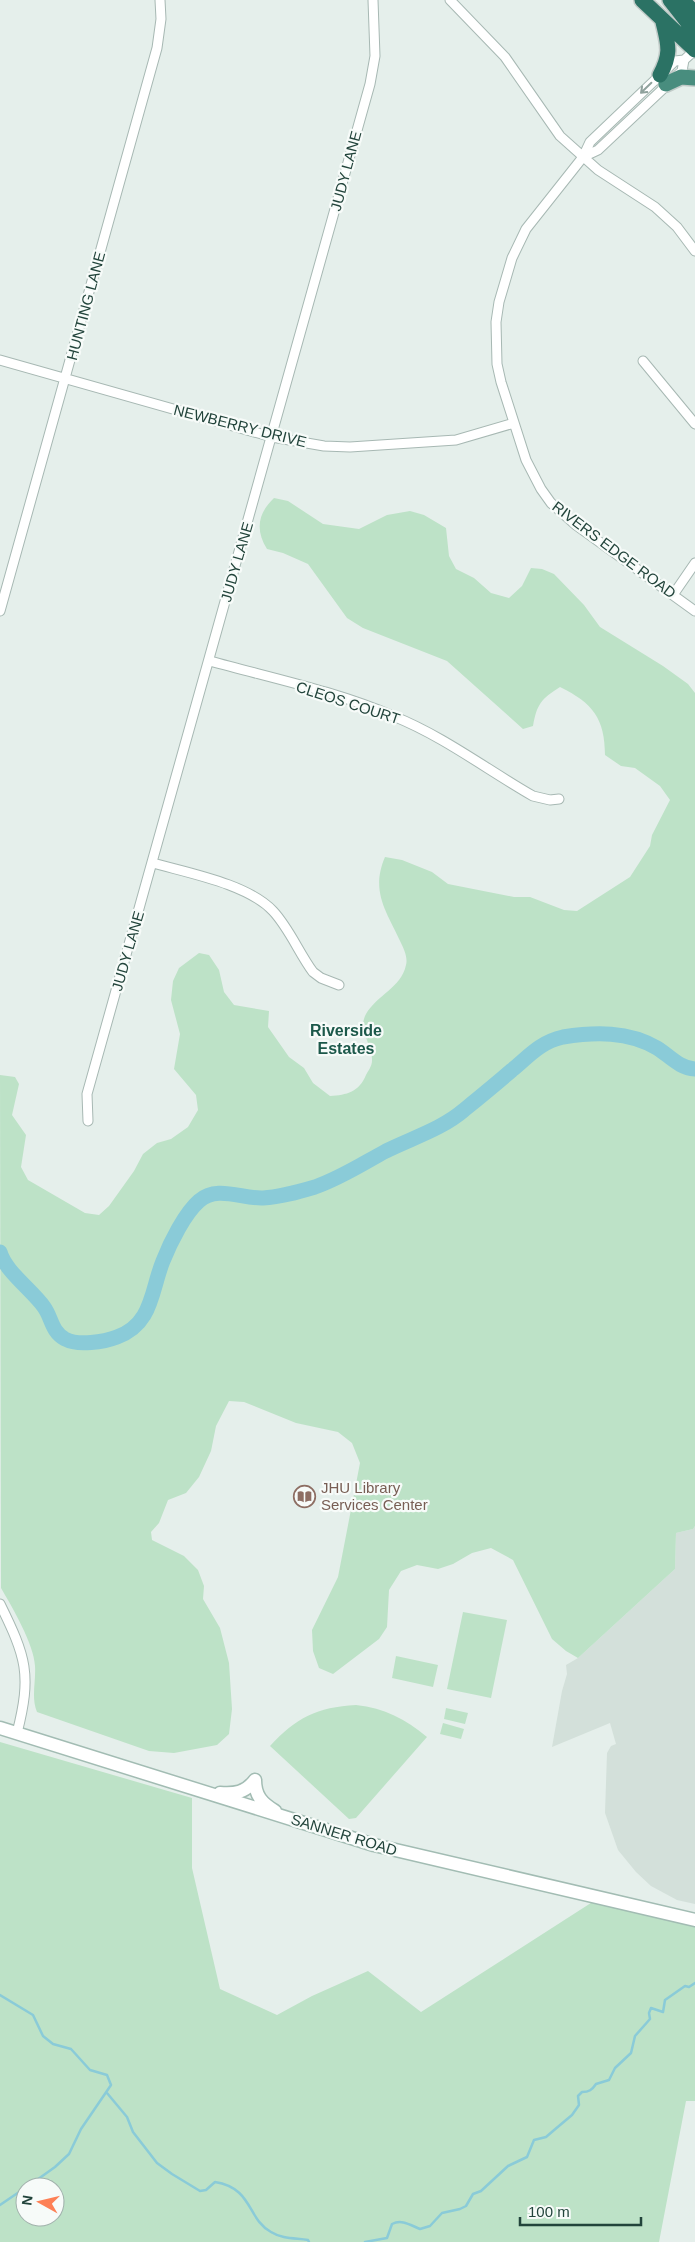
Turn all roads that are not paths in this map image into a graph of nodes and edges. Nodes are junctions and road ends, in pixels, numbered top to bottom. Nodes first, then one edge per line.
1 (160, 0) edge
2 (373, 0) edge
3 (450, 0) edge
4 (642, 0) edge
5 (670, 0) edge
6 (682, 0) edge
7 (695, 13) edge
8 (663, 22) junction
9 (692, 53) edge
10 (695, 78) edge
11 (663, 80) junction
12 (583, 157) junction
13 (695, 251) edge
14 (0, 360) edge
15 (643, 362) dead end
16 (66, 379) junction
17 (514, 423) junction
18 (695, 424) edge
19 (272, 437) junction
20 (695, 563) edge
21 (673, 595) junction
22 (0, 611) edge
23 (695, 611) edge
24 (210, 661) junction
25 (559, 799) dead end
26 (153, 863) junction
27 (339, 985) dead end
28 (88, 1120) dead end
29 (0, 1604) edge
30 (0, 1728) edge
31 (17, 1733) junction
32 (205, 1792) junction
33 (283, 1817) junction
34 (695, 1920) edge

1 - 16 street, HUNTING LANE
2 - 19 street, JUDY LANE
3 - 12 street
4 - 8 highway
5 - 9 highway
6 - 7 highway
8 - 9 highway
8 - 11 highway
9 - 11 street, RIVERS EDGE ROAD
10 - 11 highway
11 - 12 street, RIVERS EDGE ROAD
12 - 13 street
12 - 17 street, RIVERS EDGE ROAD
14 - 16 street, NEWBERRY DRIVE
15 - 18 street
16 - 19 street, NEWBERRY DRIVE
16 - 22 street, HUNTING LANE
17 - 19 street, NEWBERRY DRIVE
17 - 21 street, RIVERS EDGE ROAD
19 - 24 street, JUDY LANE
20 - 21 street
21 - 23 street, RIVERS EDGE ROAD
24 - 25 street, CLEOS COURT
24 - 26 street, JUDY LANE
26 - 27 street
26 - 28 street, JUDY LANE
29 - 31 street
30 - 31 main road, SANNER ROAD
31 - 32 main road, SANNER ROAD
32 - 33 main road, SANNER ROAD
32 - 33 main road
33 - 34 main road, SANNER ROAD

